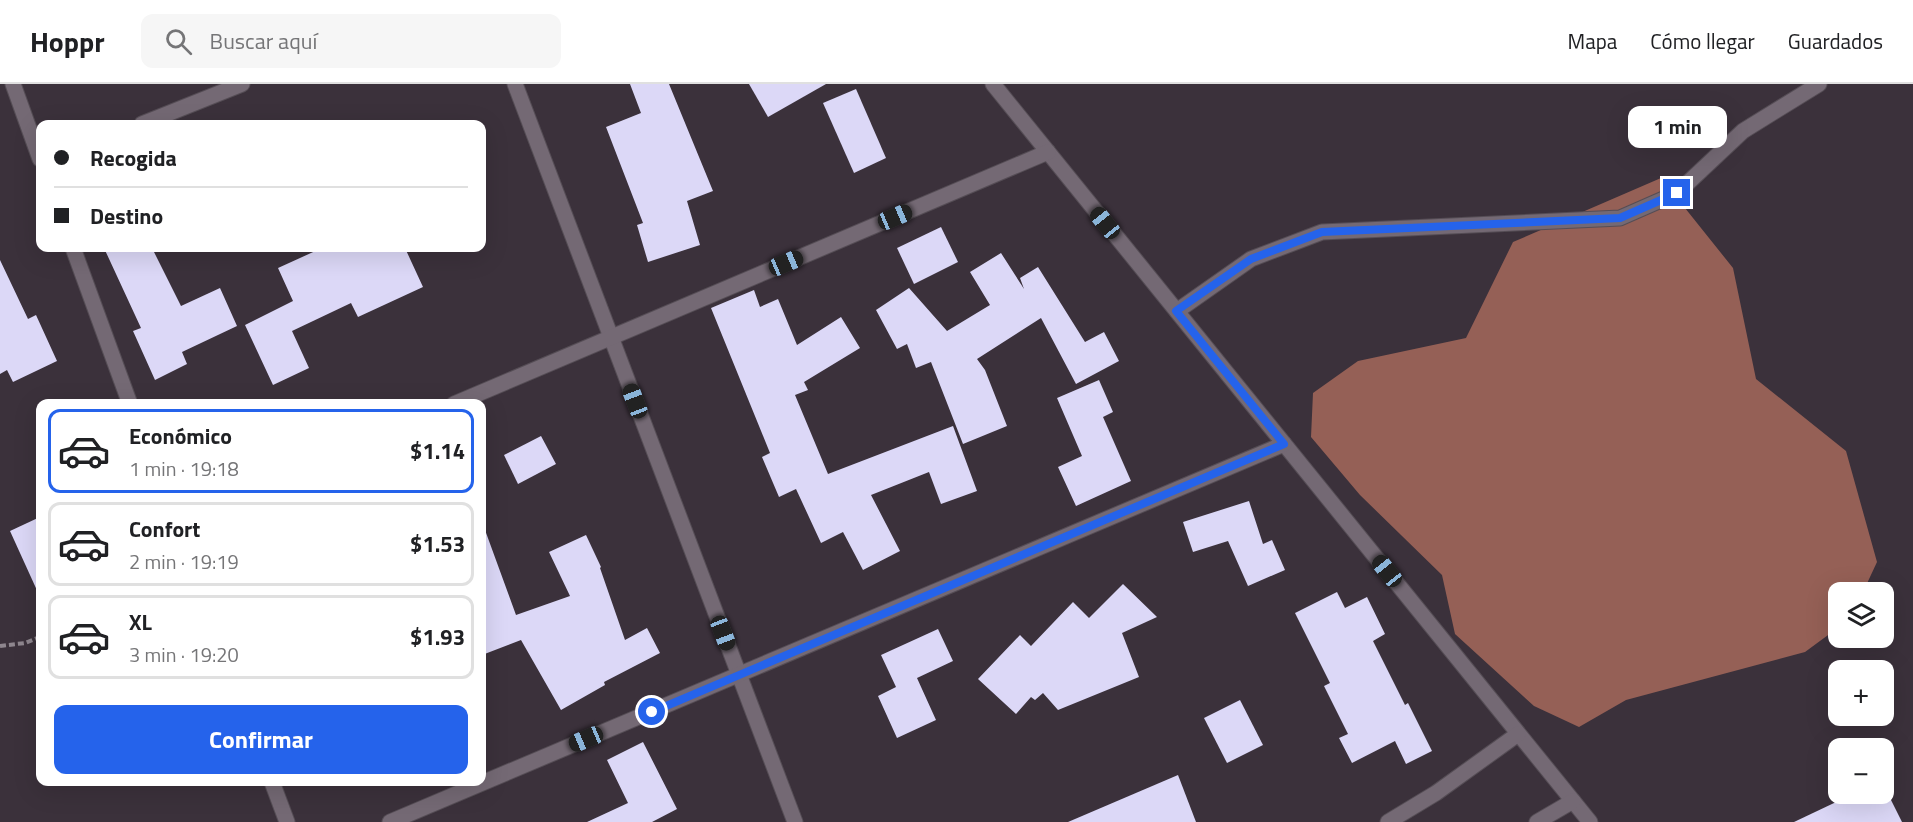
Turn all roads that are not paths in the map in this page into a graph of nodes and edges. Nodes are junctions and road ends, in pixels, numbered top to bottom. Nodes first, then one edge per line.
1 (13, 84) edge
2 (242, 84) edge
3 (515, 84) edge
4 (993, 84) edge
5 (1819, 84) edge
6 (152, 120) edge
7 (36, 148) edge
8 (1048, 152) junction
9 (74, 252) edge
10 (1176, 311) junction
11 (611, 337) junction
12 (128, 399) edge
13 (466, 399) edge
14 (1284, 444) junction
15 (739, 675) junction
16 (1518, 734) junction
17 (486, 782) edge
18 (274, 786) edge
19 (475, 786) edge
20 (1573, 801) junction
21 (287, 822) edge
22 (390, 822) edge
23 (795, 822) edge
24 (1388, 822) edge
25 (1537, 822) edge
26 (1590, 822) edge

1 - 7 street
2 - 6 street
3 - 11 street
4 - 8 street
5 - 10 street
8 - 10 street
8 - 11 street
9 - 12 street
10 - 14 street
11 - 13 street
11 - 15 street
14 - 15 street
14 - 16 street
15 - 17 street
15 - 23 street
16 - 20 street
16 - 24 street
18 - 21 street
19 - 22 street
20 - 25 street
20 - 26 street

